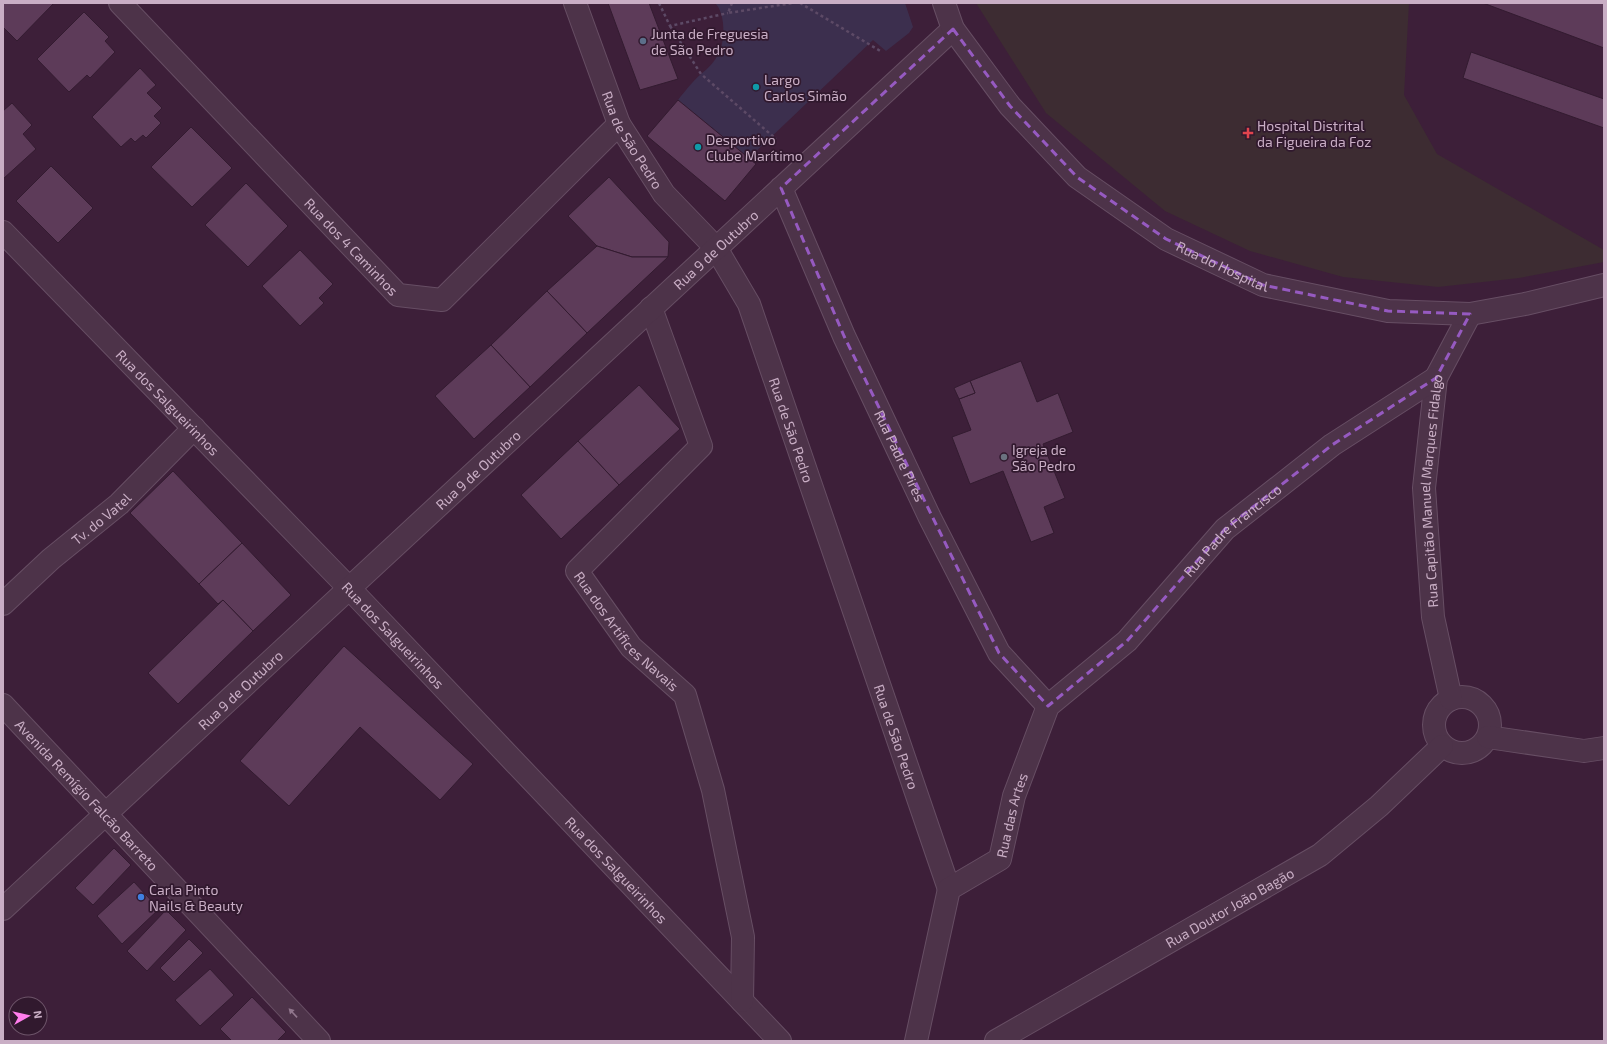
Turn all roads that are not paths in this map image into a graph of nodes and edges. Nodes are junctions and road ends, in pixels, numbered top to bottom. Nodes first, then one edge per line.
1 (120, 3) edge
2 (575, 3) edge
3 (944, 3) edge
4 (135, 11) edge
5 (953, 29) junction
6 (618, 124) junction
7 (781, 188) junction
8 (3, 232) edge
9 (716, 248) junction
10 (1604, 285) edge
11 (651, 308) junction
12 (1470, 314) junction
13 (1436, 378) junction
14 (194, 428) junction
15 (349, 588) junction
16 (3, 604) edge
17 (1451, 699) junction
18 (3, 705) edge
19 (1048, 706) junction
20 (1488, 736) junction
21 (1442, 746) junction
22 (1604, 748) edge
23 (105, 813) junction
24 (948, 889) junction
25 (3, 909) edge
26 (742, 1000) junction
27 (319, 1041) edge
28 (780, 1041) edge
29 (916, 1041) edge
30 (996, 1041) edge

1 - 4 street, Rua dos 4 Caminhos
2 - 6 street, Rua de São Pedro
3 - 5 street, Rua do Hospital
4 - 6 street, Rua dos 4 Caminhos
5 - 7 street, Rua 9 de Outubro
5 - 12 street, Rua do Hospital
6 - 9 street, Rua de São Pedro
7 - 9 street, Rua 9 de Outubro
7 - 19 street, Rua Padre Pires
8 - 14 street, Rua dos Salgueirinhos
9 - 11 street, Rua 9 de Outubro
9 - 24 street, Rua de São Pedro
10 - 12 street, Rua do Hospital
11 - 15 street, Rua 9 de Outubro
11 - 26 street, Rua dos Artifices Navais
12 - 13 street, Rua Capitão Manuel Marques Fidalgo
13 - 17 street, Rua Capitão Manuel Marques Fidalgo
13 - 19 street, Rua Padre Francisco
14 - 15 street, Rua dos Salgueirinhos
14 - 16 street, Tv. do Vatel
15 - 23 street, Rua 9 de Outubro
15 - 26 street, Rua dos Salgueirinhos
17 - 20 street
17 - 21 street
18 - 23 street, Avenida Remígio Falcão Barreto
19 - 24 street, Rua das Artes
20 - 21 street
20 - 22 street
21 - 30 street, Rua Doutor João Bagão
23 - 25 street, Rua 9 de Outubro
27 -> 23 street, Avenida Remígio Falcão Barreto
24 - 29 street
26 - 28 street, Rua dos Salgueirinhos

